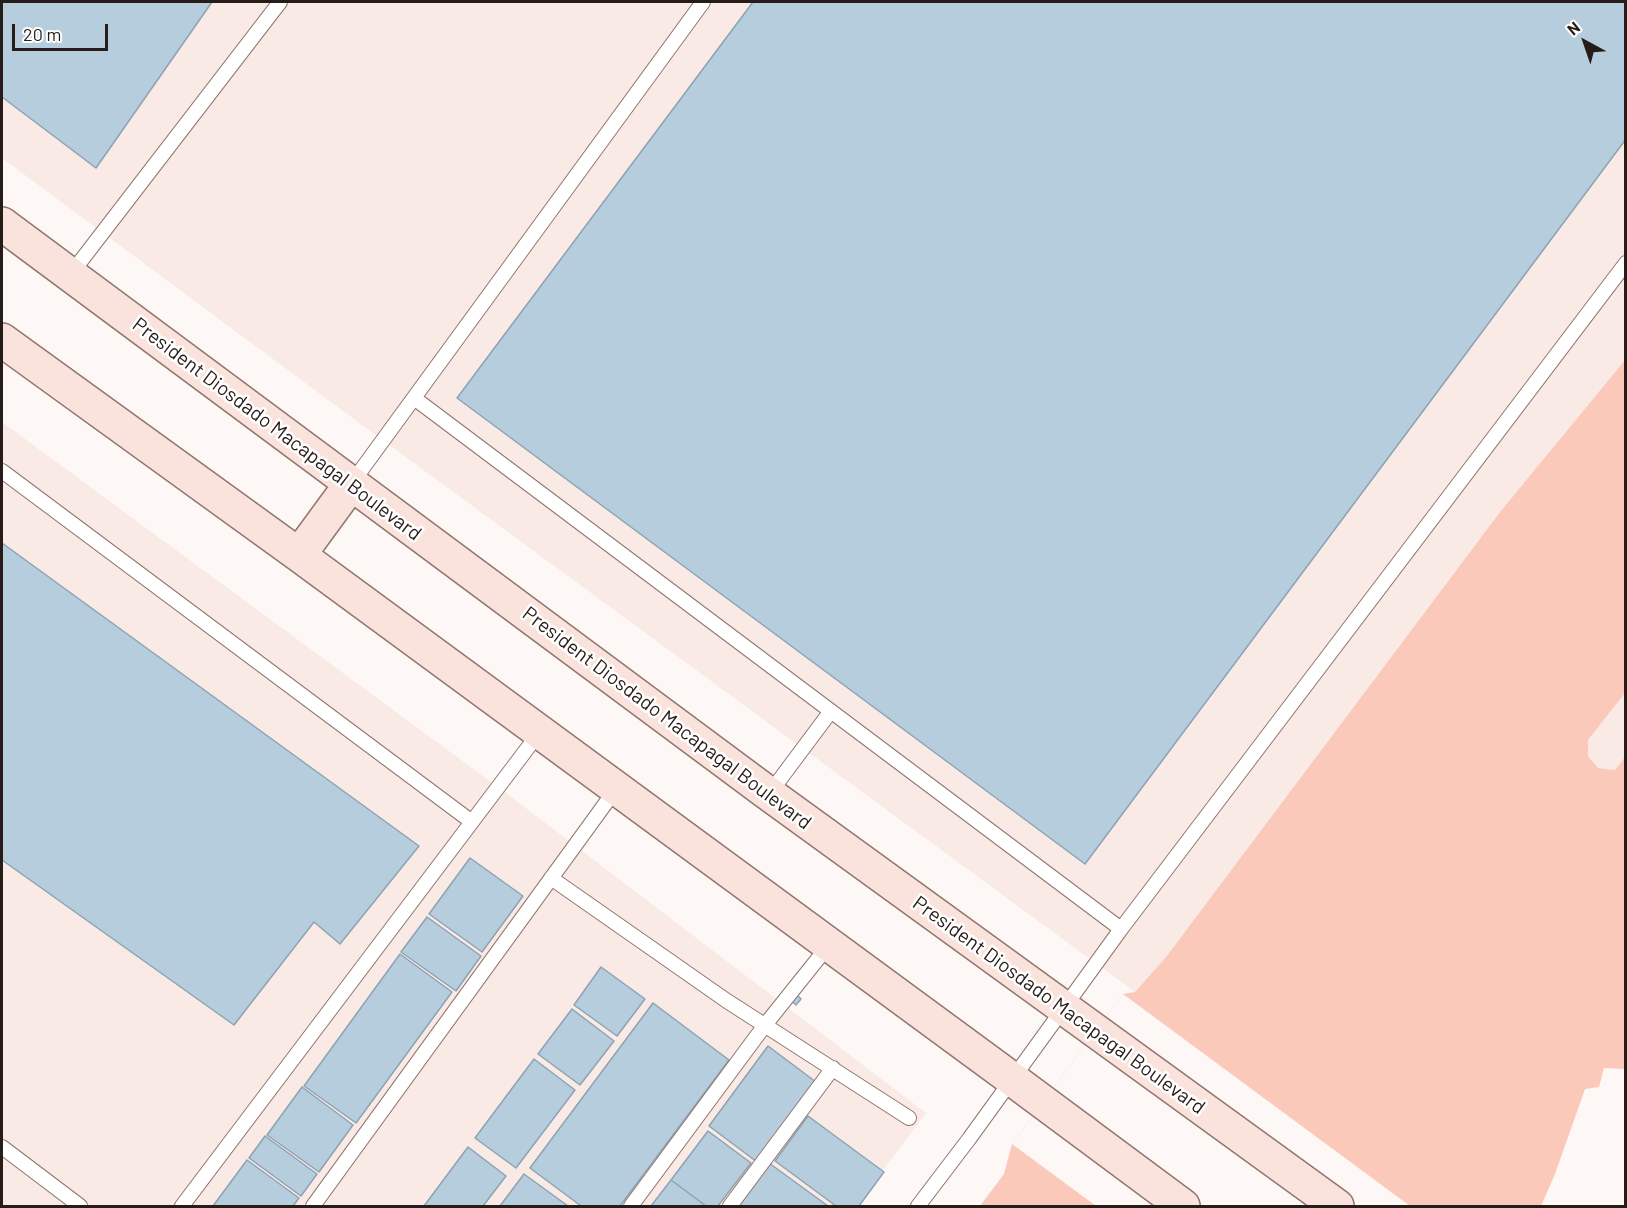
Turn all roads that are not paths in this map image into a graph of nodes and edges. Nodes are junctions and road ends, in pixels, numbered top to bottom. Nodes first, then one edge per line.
1 (280, 2) edge
2 (703, 2) edge
3 (2, 224) edge
4 (1626, 263) edge
5 (70, 275) junction
6 (2, 342) edge
7 (414, 398) junction
8 (2, 471) edge
9 (351, 484) junction
10 (299, 555) junction
11 (831, 711) junction
12 (539, 733) junction
13 (616, 789) junction
14 (769, 794) junction
15 (472, 822) junction
16 (551, 878) junction
17 (1121, 929) junction
18 (829, 945) junction
19 (1064, 1008) junction
20 (765, 1025) junction
21 (833, 1068) junction
22 (1012, 1079) junction
23 (909, 1118) dead end
24 (2, 1147) edge
25 (80, 1206) edge
26 (183, 1206) edge
27 (313, 1206) edge
28 (631, 1206) edge
29 (730, 1206) edge
30 (918, 1206) edge
31 (1183, 1206) edge
32 (1337, 1206) edge

1 - 5 lane
2 - 7 lane
3 - 5 main road, President Diosdado Macapagal Boulevard
4 - 17 lane
5 - 9 main road, President Diosdado Macapagal Boulevard
6 - 10 main road
7 - 9 lane
7 - 11 lane
8 - 15 lane
9 - 10 main road
9 - 14 main road, President Diosdado Macapagal Boulevard
10 - 12 main road
11 - 14 lane
11 - 17 lane
12 - 13 main road
12 - 15 lane
13 - 16 lane
13 - 18 main road
14 - 19 main road, President Diosdado Macapagal Boulevard
15 - 26 lane
16 - 20 lane
16 - 27 lane
17 - 19 lane
18 - 20 lane
18 - 22 main road
19 - 22 lane
19 - 32 main road, President Diosdado Macapagal Boulevard
20 - 21 lane
20 - 28 lane
21 - 23 lane
21 - 29 lane
22 - 30 lane
22 - 31 main road
24 - 25 lane

